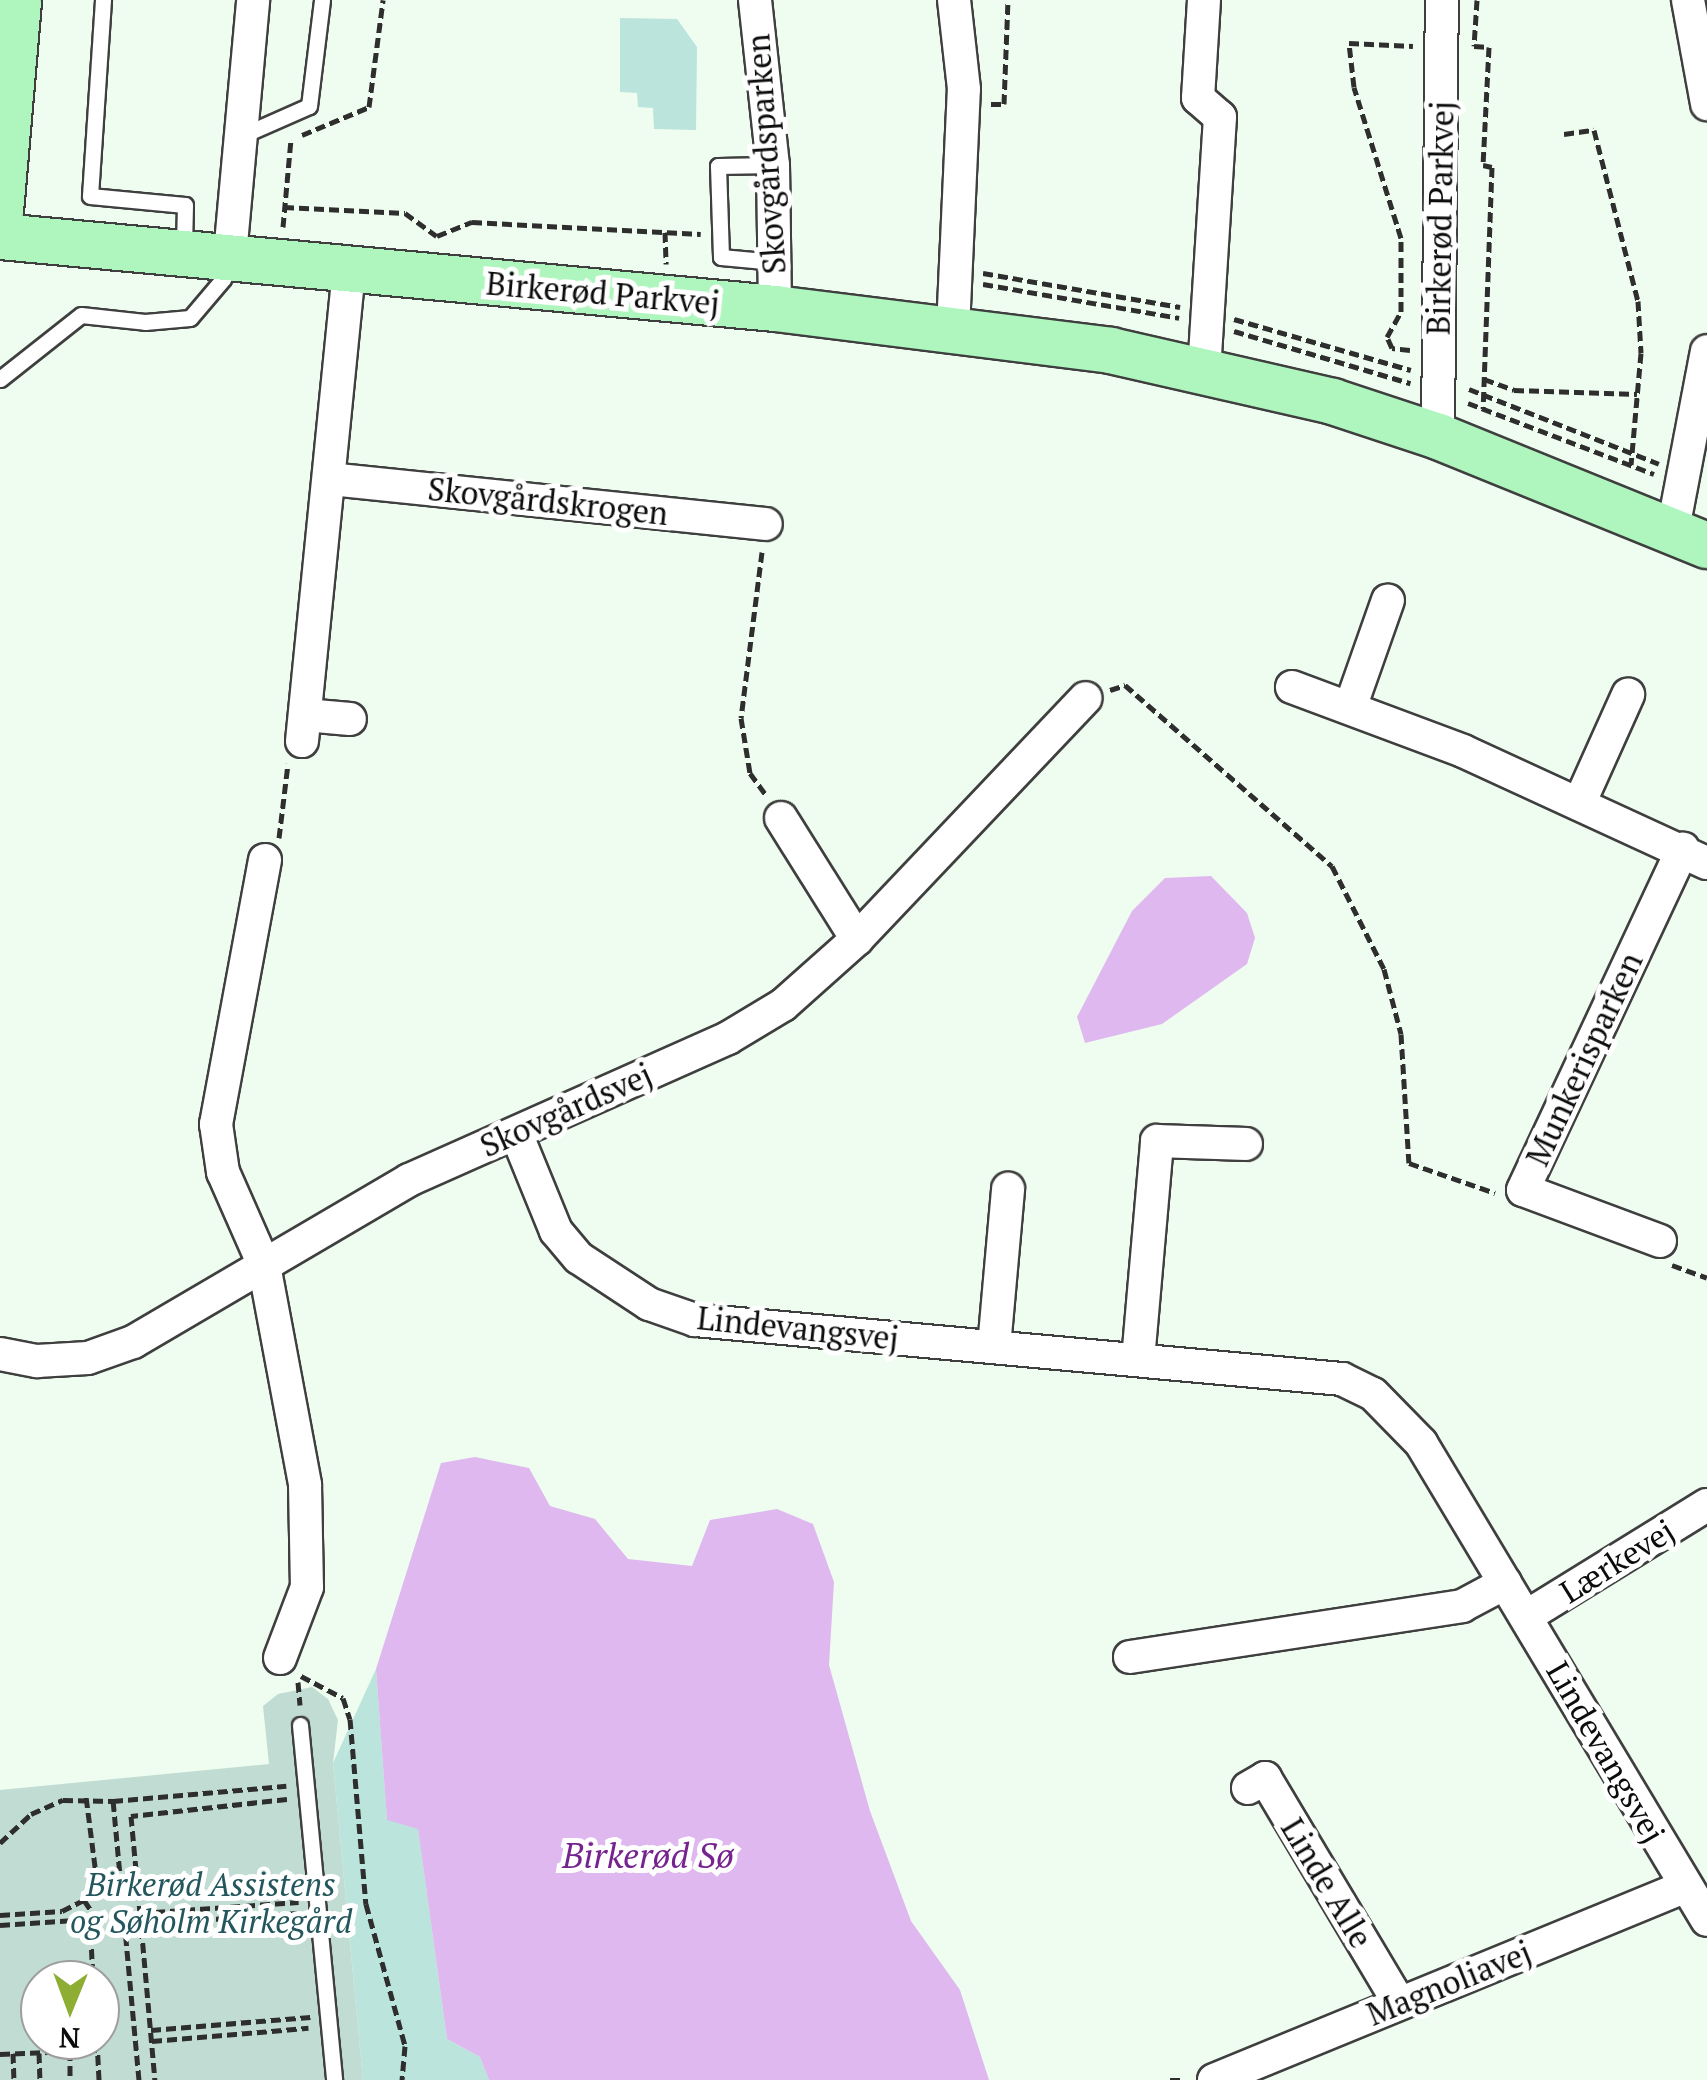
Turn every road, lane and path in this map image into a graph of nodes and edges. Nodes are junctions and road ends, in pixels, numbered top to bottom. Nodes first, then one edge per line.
1 (18, 0) edge
2 (103, 0) edge
3 (253, 0) edge
4 (322, 0) edge
5 (383, 0) edge
6 (756, 0) edge
7 (954, 0) edge
8 (1008, 0) edge
9 (1204, 0) edge
10 (1442, 0) edge
11 (1477, 0) edge
12 (1688, 0) edge
13 (1441, 47) junction
14 (963, 103) junction
15 (1707, 104) edge
16 (1564, 134) dead end
17 (241, 136) junction
18 (773, 166) junction
19 (284, 207) junction
20 (0, 211) edge
21 (720, 235) junction
22 (0, 236) edge
23 (184, 252) junction
24 (230, 256) junction
25 (280, 262) junction
26 (775, 262) junction
27 (956, 268) junction
28 (350, 270) junction
29 (776, 308) junction
30 (1209, 312) junction
31 (953, 330) junction
32 (1707, 351) edge
33 (1438, 365) junction
34 (1204, 368) junction
35 (0, 379) edge
36 (1484, 379) junction
37 (1484, 394) junction
38 (1637, 394) junction
39 (1483, 408) dead end
40 (1438, 436) junction
41 (1632, 453) junction
42 (1695, 458) edge
43 (1631, 465) dead end
44 (330, 479) junction
45 (766, 524) joint
46 (1690, 537) edge
47 (1388, 600) dead end
48 (1292, 687) dead end
49 (1628, 695) dead end
50 (1086, 698) joint
51 (1350, 708) junction
52 (350, 719) dead end
53 (304, 728) junction
54 (1580, 804) junction
55 (781, 818) joint
56 (1695, 856) edge
57 (265, 860) joint
58 (858, 939) junction
59 (516, 1133) junction
60 (1246, 1144) dead end
61 (1008, 1189) dead end
62 (1522, 1190) junction
63 (1660, 1240) dead end
64 (264, 1265) junction
65 (994, 1347) junction
66 (0, 1354) edge
67 (1138, 1360) junction
68 (1707, 1505) edge
69 (1504, 1583) junction
70 (1528, 1616) junction
71 (1130, 1657) dead end
72 (288, 1666) junction
73 (300, 1725) joint
74 (1248, 1788) dead end
75 (309, 1790) junction
76 (86, 1796) junction
77 (114, 1801) junction
78 (0, 1843) edge
79 (136, 1864) junction
80 (119, 1866) junction
81 (1684, 1886) junction
82 (84, 1900) junction
83 (306, 1901) dead end
84 (303, 1912) dead end
85 (140, 1913) junction
86 (0, 1915) edge
87 (90, 1919) junction
88 (1707, 1920) edge
89 (141, 1924) junction
90 (0, 1926) edge
91 (92, 1960) edge
92 (146, 1975) junction
93 (130, 1976) junction
94 (1399, 2004) junction
95 (313, 2017) dead end
96 (288, 2019) junction
97 (318, 2027) dead end
98 (290, 2029) junction
99 (150, 2030) junction
100 (152, 2041) junction
101 (13, 2053) junction
102 (20, 2053) edge
103 (0, 2054) edge
104 (14, 2080) edge
105 (140, 2080) edge
106 (155, 2080) edge
107 (334, 2080) edge
108 (402, 2080) edge
109 (1170, 2080) edge
110 (1182, 2080) edge
111 (1214, 2080) edge

1 - 20 street
2 - 23 lane
3 - 17 street
4 - 17 lane
5 - 19 path
6 - 18 street, Skovgårdsparken
7 - 14 street
8 - 14 path
9 - 30 street
10 - 13 street, Birkerød Parkvej
11 - 36 path
12 - 15 street
13 - 33 street, Birkerød Parkvej
13 - 33 path
14 - 27 street
16 - 38 path
17 - 24 street
18 - 21 lane
18 - 26 street, Skovgårdsparken
19 - 21 path
19 - 25 path
21 - 26 lane
22 - 23 street, Birkerød Parkvej
23 - 24 street, Birkerød Parkvej
24 - 25 street, Birkerød Parkvej
24 - 35 lane
25 - 28 street, Birkerød Parkvej
26 - 29 street, Skovgårdsparken
27 - 30 path
27 - 31 street
28 - 29 street, Birkerød Parkvej
28 - 44 street
29 - 31 street, Birkerød Parkvej
30 - 33 path
30 - 34 street
31 - 34 street, Birkerød Parkvej
32 - 42 street
33 - 37 path
33 - 40 street, Birkerød Parkvej
34 - 40 street, Birkerød Parkvej
36 - 37 path
36 - 38 path
37 - 39 path
37 - 41 path
38 - 41 path
40 - 46 street, Birkerød Parkvej
41 - 42 path
41 - 43 path
42 - 46 street
44 - 45 street, Skovgårdskrogen
44 - 53 street
45 - 55 path
47 - 51 street
48 - 51 street, Munkerisparken
49 - 54 street
50 - 58 street, Skovgårdsvej
50 - 62 path
51 - 54 street, Munkerisparken
52 - 53 street
53 - 57 path
54 - 56 street, Munkerisparken
55 - 58 street
56 - 62 street, Munkerisparken
57 - 64 street
58 - 59 street, Skovgårdsvej
59 - 64 street, Skovgårdsvej
59 - 65 street, Lindevangsvej
60 - 67 street
61 - 65 street
62 - 63 street, Munkerisparken
64 - 66 street, Skovgårdsvej
64 - 72 street
65 - 67 street, Lindevangsvej
67 - 69 street, Lindevangsvej
68 - 70 street, Lærkevej
69 - 70 street, Lindevangsvej
69 - 71 street
70 - 81 street, Lindevangsvej
72 - 73 path
72 - 108 path
73 - 75 lane
74 - 94 street, Linde Alle
75 - 77 path
75 - 79 path
75 - 107 lane
76 - 77 path
76 - 78 path
76 - 82 path
77 - 80 path
79 - 80 path
79 - 85 path
80 - 93 path
81 - 88 street, Lindevangsvej
81 - 94 street, Magnoliavej
82 - 86 path
82 - 87 path
83 - 85 path
84 - 89 path
85 - 89 path
87 - 90 path
87 - 91 path
89 - 92 path
92 - 93 path
92 - 99 path
93 - 105 path
94 - 111 street, Magnoliavej
95 - 96 path
96 - 98 path
96 - 99 path
97 - 98 path
98 - 100 path
99 - 100 path
100 - 106 path
101 - 102 path
101 - 103 path
101 - 104 path
109 - 110 path

